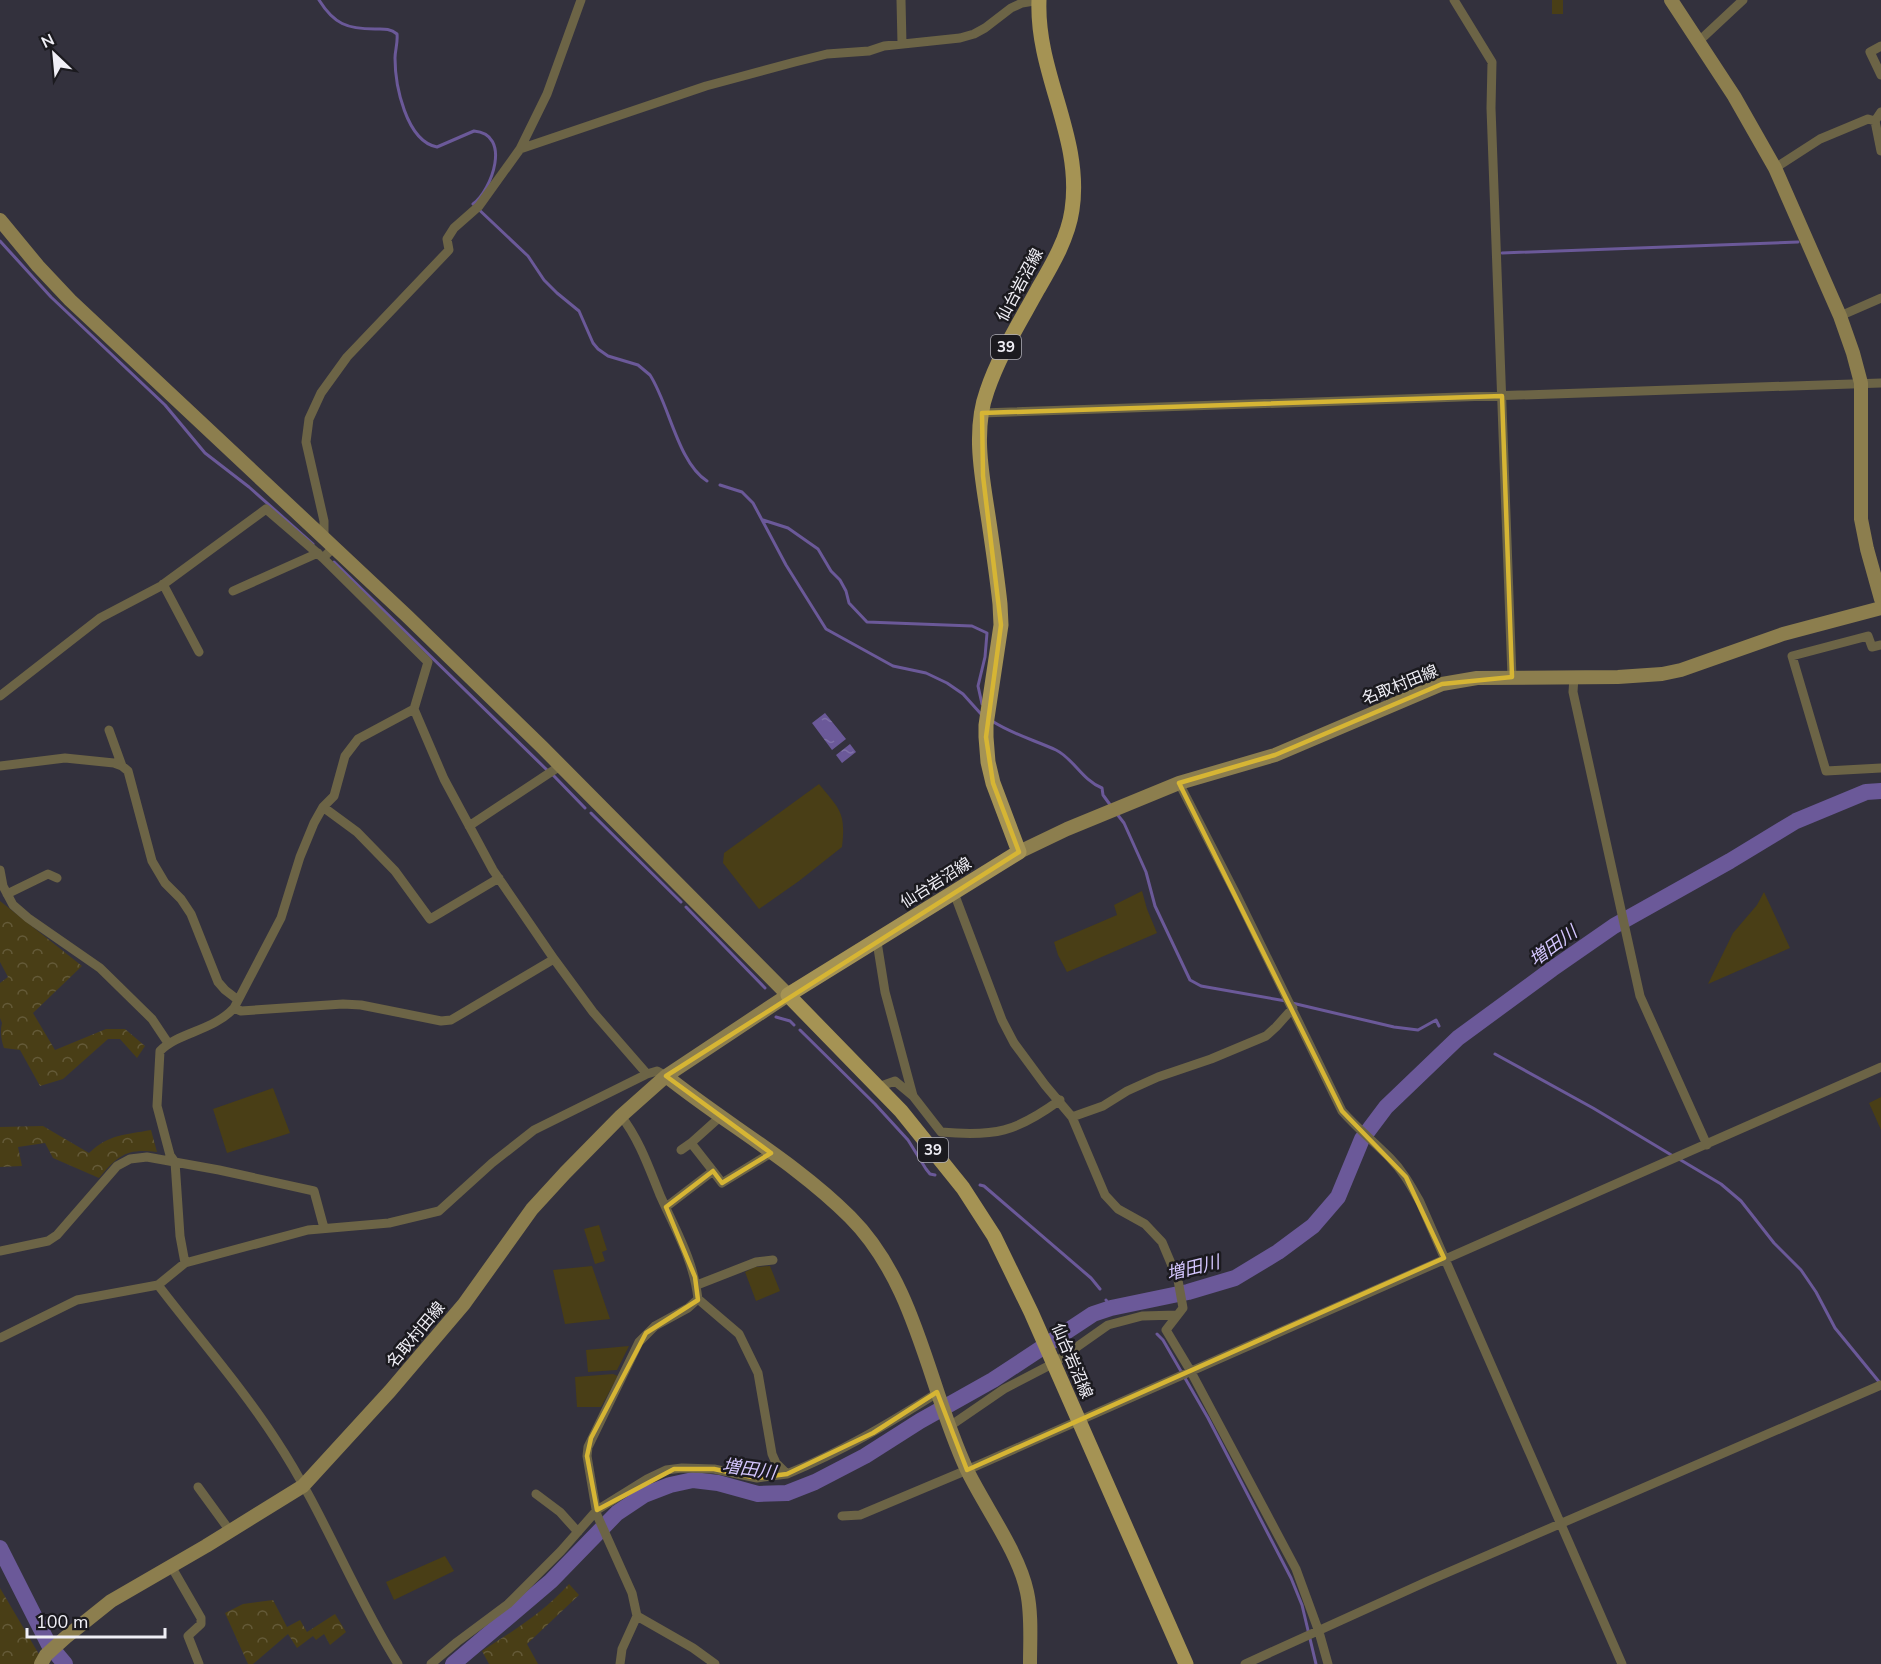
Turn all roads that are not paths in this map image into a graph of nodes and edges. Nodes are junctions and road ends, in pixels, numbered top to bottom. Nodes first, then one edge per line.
1 (581, 0) edge
2 (901, 0) edge
3 (1040, 0) edge
4 (1454, 0) edge
5 (1671, 0) edge
6 (1743, 0) edge
7 (1698, 42) junction
8 (902, 44) junction
9 (1881, 46) edge
10 (1881, 75) edge
11 (1881, 112) edge
12 (1875, 121) junction
13 (520, 149) junction
14 (1881, 151) edge
15 (1775, 168) junction
16 (0, 220) edge
17 (1881, 298) edge
18 (1840, 316) junction
19 (1860, 383) junction
20 (1881, 383) edge
21 (1502, 396) junction
22 (982, 413) junction
23 (326, 551) junction
24 (165, 587) junction
25 (233, 591) dead end
26 (1881, 598) edge
27 (1881, 609) edge
28 (1881, 645) edge
29 (199, 652) dead end
30 (1512, 677) junction
31 (1574, 684) junction
32 (0, 696) edge
33 (414, 709) junction
34 (109, 730) dead end
35 (0, 766) edge
36 (122, 766) junction
37 (560, 766) junction
38 (1881, 768) edge
39 (1179, 783) junction
40 (323, 807) junction
41 (469, 826) junction
42 (1019, 852) junction
43 (0, 870) edge
44 (57, 878) dead end
45 (499, 878) junction
46 (954, 893) junction
47 (7, 894) junction
48 (877, 942) junction
49 (554, 959) junction
50 (788, 995) junction
51 (236, 1004) junction
52 (1291, 1004) junction
53 (168, 1043) junction
54 (1881, 1067) edge
55 (647, 1074) junction
56 (666, 1076) junction
57 (878, 1087) junction
58 (913, 1096) junction
59 (1060, 1100) junction
60 (621, 1116) junction
61 (720, 1117) junction
62 (1072, 1117) junction
63 (691, 1143) junction
64 (1707, 1144) junction
65 (681, 1150) dead end
66 (771, 1153) junction
67 (174, 1161) junction
68 (713, 1171) junction
69 (666, 1207) junction
70 (324, 1228) junction
71 (0, 1251) edge
72 (1444, 1258) junction
73 (773, 1260) dead end
74 (185, 1263) junction
75 (158, 1285) junction
76 (697, 1285) junction
77 (698, 1299) junction
78 (1180, 1312) junction
79 (12, 1333) junction
80 (0, 1338) edge
81 (0, 1346) edge
82 (1053, 1362) junction
83 (1184, 1373) junction
84 (1880, 1386) edge
85 (938, 1394) junction
86 (1078, 1420) junction
87 (949, 1424) junction
88 (967, 1470) junction
89 (787, 1474) junction
90 (198, 1486) dead end
91 (303, 1486) junction
92 (536, 1494) dead end
93 (597, 1513) junction
94 (842, 1516) dead end
95 (1561, 1524) junction
96 (230, 1531) junction
97 (578, 1532) junction
98 (171, 1566) junction
99 (637, 1616) junction
100 (1312, 1634) junction
101 (41, 1664) edge
102 (199, 1664) edge
103 (398, 1664) edge
104 (431, 1664) edge
105 (620, 1664) edge
106 (715, 1664) edge
107 (1030, 1664) edge
108 (1185, 1664) edge
109 (1245, 1664) edge
110 (1328, 1664) edge
111 (1622, 1664) edge

1 - 13 street
2 - 8 street
3 - 8 street
3 - 22 main road, 仙台岩沼線 / 39
4 - 21 street
5 - 7 street
6 - 7 street
7 - 15 street
8 - 13 street
9 - 10 street
11 - 12 street
12 - 14 street
12 - 15 street
13 - 23 street
15 - 18 street
16 - 23 street
17 - 18 street
18 - 19 street
19 - 20 street
19 - 21 street
19 - 26 street
21 - 22 street
21 - 30 street
22 - 42 main road, 仙台岩沼線 / 39
23 - 24 street
23 - 25 street
23 - 33 street
23 - 37 street
24 - 29 street
24 - 32 street
27 - 31 street, 名取村田線
28 - 38 street
30 - 31 street, 名取村田線
30 - 39 street, 名取村田線
31 - 64 street
33 - 40 street
33 - 41 street
34 - 36 street
35 - 36 street
36 - 51 street
37 - 41 street
37 - 50 street
39 - 42 street, 名取村田線
39 - 52 street
40 - 45 street
40 - 51 street
41 - 45 street
42 - 46 main road, 仙台岩沼線
43 - 47 street
44 - 47 street
45 - 49 street
46 - 48 main road, 仙台岩沼線
46 - 59 street
47 - 53 street
48 - 50 main road, 仙台岩沼線
48 - 58 street
49 - 51 street
49 - 55 street
50 - 56 street, 名取村田線
50 - 57 main road, 仙台岩沼線 / 39
51 - 53 street
52 - 62 street
52 - 72 street
53 - 67 street
54 - 64 street
55 - 56 street
55 - 70 street
56 - 60 street, 名取村田線
56 - 61 street
57 - 58 street
57 - 82 main road, 仙台岩沼線 / 39
58 - 59 street
59 - 62 street
60 - 69 street
60 - 91 street, 名取村田線
61 - 63 street
61 - 66 street
62 - 78 street
63 - 65 street
63 - 68 street
64 - 72 street
66 - 68 street
66 - 85 street
67 - 70 street
67 - 71 street
67 - 74 street
68 - 69 street
69 - 76 street
70 - 74 street
72 - 83 street
72 - 95 street
73 - 76 street
74 - 75 street
75 - 79 street
75 - 91 street
76 - 77 street
77 - 89 street
77 - 93 street
78 - 82 street
78 - 83 street
79 - 80 street
79 - 81 street
82 - 86 main road, 仙台岩沼線 / 39
82 - 87 street
83 - 86 street
83 - 100 street
84 - 95 street
85 - 87 street
85 - 89 street
86 - 88 street
86 - 108 main road, 仙台岩沼線 / 39
87 - 88 street
88 - 94 street
88 - 107 street
89 - 93 street
90 - 96 street
91 - 96 street, 名取村田線
91 - 103 street
92 - 97 street
93 - 97 street
93 - 99 street
95 - 100 street
95 - 111 street
96 - 98 street, 名取村田線
97 - 104 street
98 - 101 street, 名取村田線
98 - 102 street
99 - 105 street
99 - 106 street
100 - 109 street
100 - 110 street

